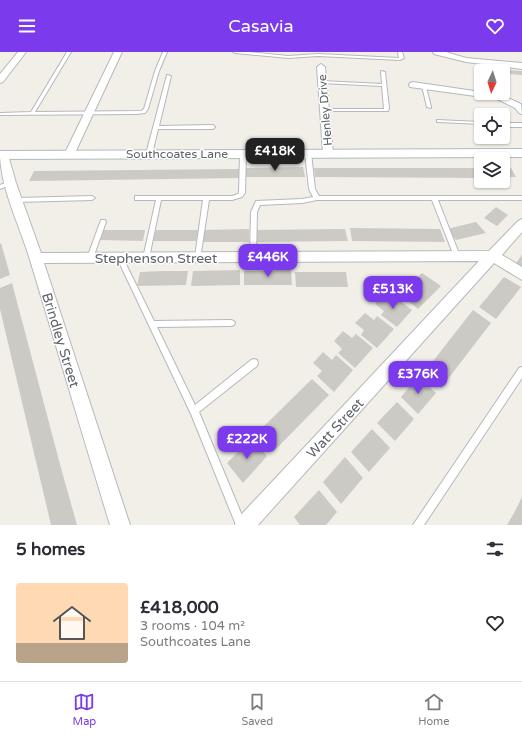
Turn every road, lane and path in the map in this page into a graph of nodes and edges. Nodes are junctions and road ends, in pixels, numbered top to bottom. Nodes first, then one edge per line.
1 (22, 52) edge
2 (69, 52) edge
3 (118, 52) edge
4 (165, 52) edge
5 (236, 52) edge
6 (400, 52) edge
7 (437, 52) edge
8 (522, 66) edge
9 (321, 67) dead end
10 (383, 72) dead end
11 (169, 76) dead end
12 (0, 80) edge
13 (322, 82) junction
14 (384, 85) junction
15 (413, 85) dead end
16 (424, 87) junction
17 (429, 107) dead end
18 (325, 110) junction
19 (522, 111) edge
20 (89, 113) junction
21 (0, 114) edge
22 (32, 114) junction
23 (439, 121) dead end
24 (474, 123) edge
25 (510, 125) edge
26 (522, 126) edge
27 (213, 127) dead end
28 (156, 128) junction
29 (328, 153) junction
30 (522, 153) edge
31 (149, 154) junction
32 (243, 154) junction
33 (308, 154) junction
34 (1, 155) edge
35 (69, 155) junction
36 (5, 185) edge
37 (92, 198) dead end
38 (136, 198) dead end
39 (159, 198) junction
40 (206, 198) junction
41 (317, 198) junction
42 (434, 198) junction
43 (522, 198) edge
44 (16, 200) junction
45 (103, 222) dead end
46 (522, 224) edge
47 (457, 256) junction
48 (493, 256) junction
49 (253, 257) junction
50 (36, 258) junction
51 (90, 258) junction
52 (120, 258) junction
53 (146, 258) junction
54 (198, 258) junction
55 (522, 274) edge
56 (231, 322) dead end
57 (153, 324) junction
58 (254, 363) dead end
59 (522, 370) edge
60 (194, 411) junction
61 (120, 525) edge
62 (241, 525) edge
63 (245, 525) edge
64 (418, 525) edge

1 - 12 street
2 - 22 lane
3 - 20 street
4 - 20 lane
5 - 6 lane
7 - 8 street
9 - 13 street, Henley Drive
10 - 14 lane
11 - 28 lane
13 - 14 lane
13 - 18 street, Henley Drive
14 - 18 lane
15 - 16 street
16 - 17 lane
16 - 19 street
18 - 29 street, Henley Drive
20 - 22 lane
20 - 35 street
21 - 22 lane
23 - 24 lane
25 - 26 lane
27 - 28 lane
28 - 31 lane
29 - 30 street, Southcoates Lane
29 - 33 street, Southcoates Lane
31 - 32 street, Southcoates Lane
31 - 35 street, Southcoates Lane
32 - 33 street, Southcoates Lane
32 - 40 lane
33 - 41 lane
34 - 35 street, Southcoates Lane
34 - 36 street, Brindley Street
36 - 44 street, Brindley Street
37 - 44 lane
38 - 39 lane
39 - 40 lane
39 - 53 lane
40 - 54 lane
41 - 42 lane
41 - 49 lane
42 - 43 lane
42 - 47 lane
44 - 50 street, Brindley Street
45 - 51 lane
46 - 48 street, Watt Street
47 - 48 street, Stephenson Street
47 - 49 street, Stephenson Street
48 - 55 street
48 - 63 street, Watt Street
49 - 54 street, Stephenson Street
50 - 51 street, Stephenson Street
50 - 61 street, Brindley Street
51 - 52 street, Stephenson Street
52 - 53 street, Stephenson Street
52 - 57 lane
53 - 54 street, Stephenson Street
56 - 57 lane
57 - 60 lane
58 - 60 lane
59 - 64 lane
60 - 62 lane

